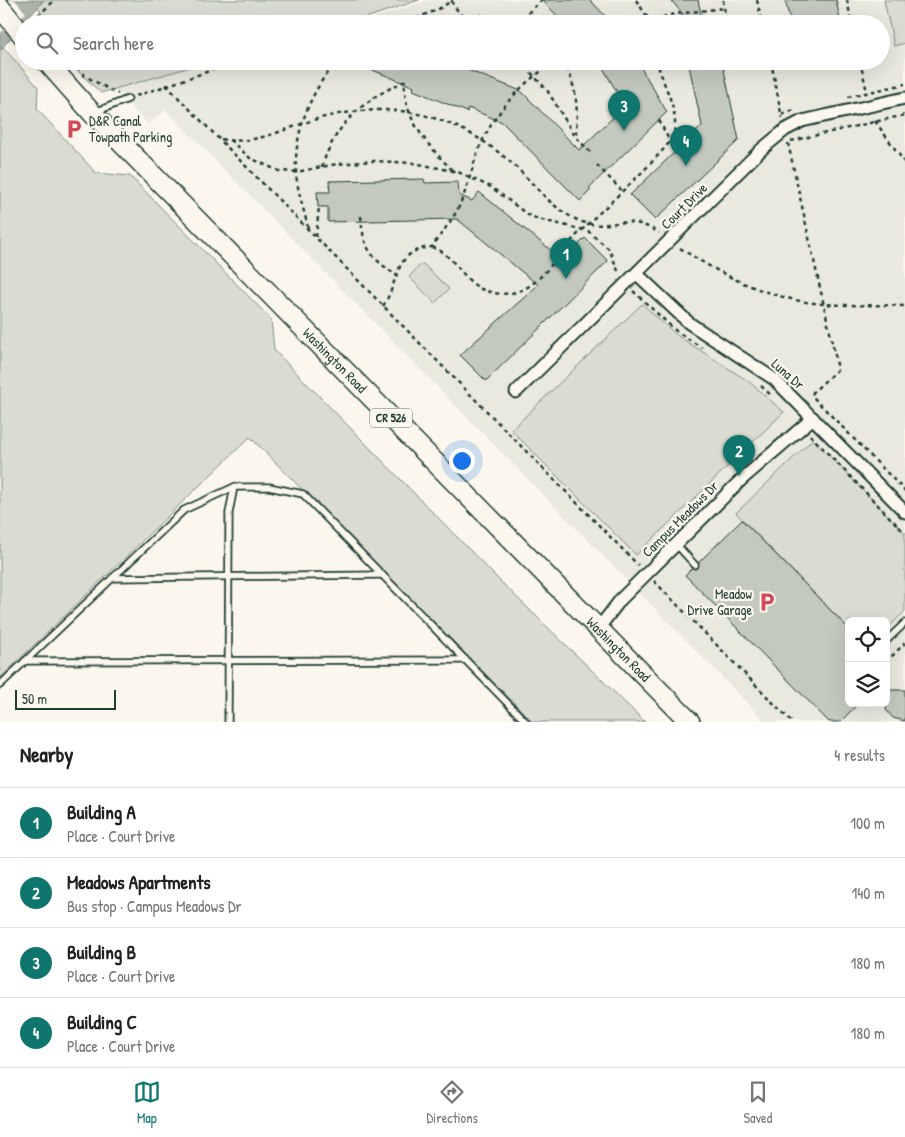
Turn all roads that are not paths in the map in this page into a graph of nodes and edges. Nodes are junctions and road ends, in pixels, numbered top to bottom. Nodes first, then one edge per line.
1 (0, 7) edge
2 (15, 26) edge
3 (54, 70) edge
4 (905, 98) edge
5 (128, 99) road end
6 (92, 114) junction
7 (637, 274) junction
8 (516, 392) dead end
9 (813, 418) junction
10 (234, 487) junction
11 (905, 512) edge
12 (676, 544) junction
13 (695, 565) dead end
14 (228, 576) junction
15 (382, 576) junction
16 (112, 578) junction
17 (905, 622) edge
18 (598, 629) junction
19 (890, 637) edge
20 (466, 660) junction
21 (25, 661) junction
22 (228, 661) junction
23 (0, 685) edge
24 (228, 722) edge
25 (526, 722) edge
26 (690, 722) edge

1 - 2 main road
3 - 6 main road, Washington Road / CR 526
4 - 7 street, Court Drive
5 - 6 lane
6 - 18 main road, Washington Road / CR 526
7 - 8 street, Court Drive
7 - 9 street, Luna Dr
9 - 11 street, Luna Dr
9 - 12 street, Campus Meadows Dr
10 - 14 lane
10 - 15 lane
10 - 16 lane
12 - 13 lane
12 - 18 street, Campus Meadows Dr
14 - 15 lane
14 - 16 lane
14 - 22 lane
15 - 20 lane
16 - 21 lane
17 - 19 lane
18 - 26 main road, Washington Road / CR 526
20 - 22 lane
20 - 25 lane
21 - 22 lane
21 - 23 lane
22 - 24 lane

